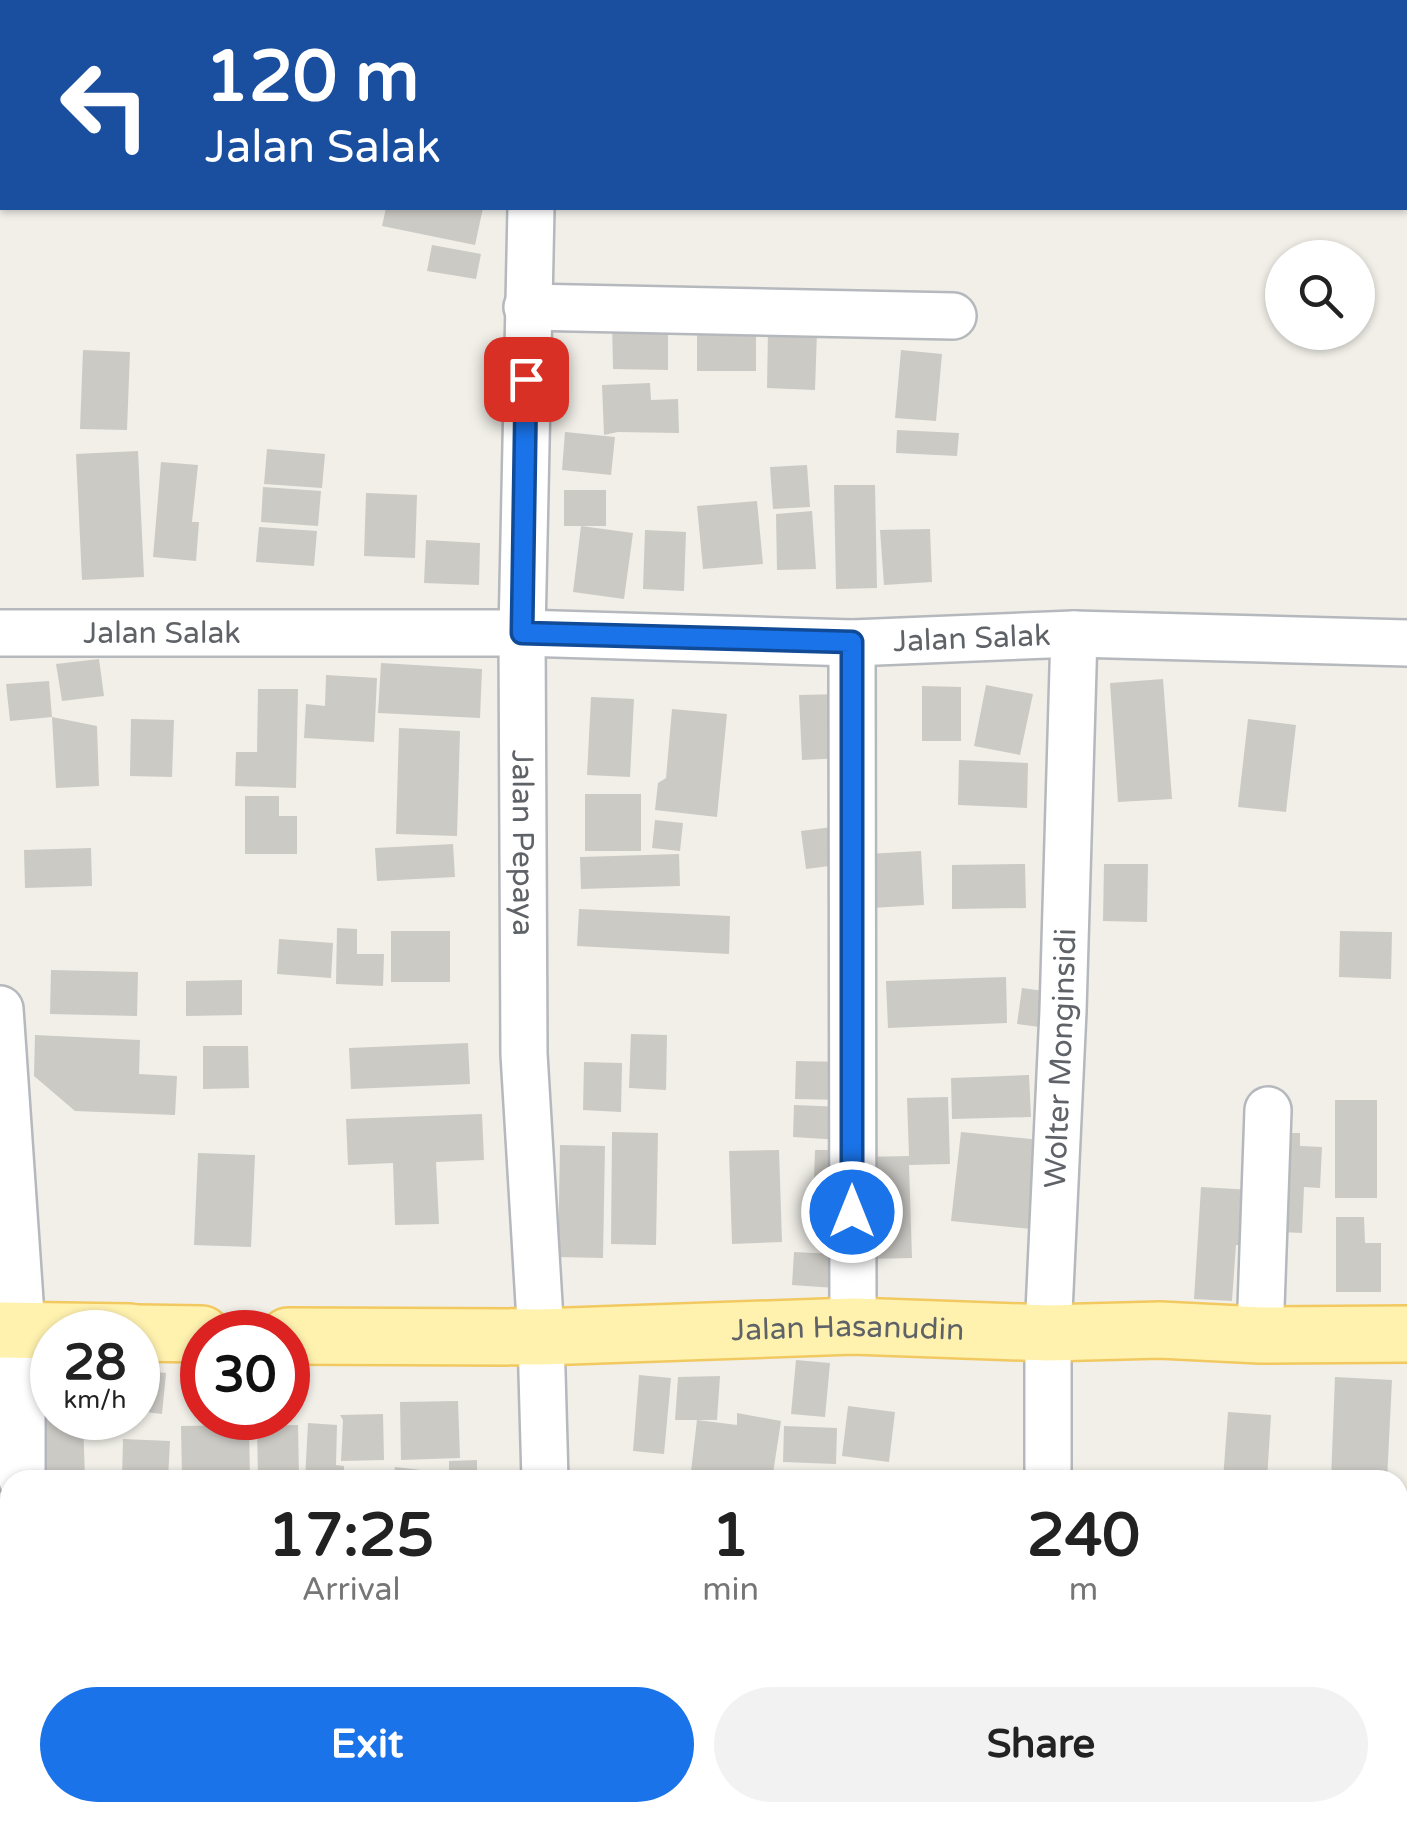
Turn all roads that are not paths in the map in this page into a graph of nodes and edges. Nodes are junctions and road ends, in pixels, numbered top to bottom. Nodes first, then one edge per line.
1 (531, 210) edge
2 (527, 307) junction
3 (954, 316) dead end
4 (522, 633) junction
5 (0, 634) edge
6 (1074, 634) junction
7 (852, 642) junction
8 (1407, 643) edge
9 (0, 1009) edge
10 (1268, 1110) dead end
11 (852, 1326) junction
12 (11, 1330) edge
13 (1048, 1333) junction
14 (1407, 1334) edge
15 (1260, 1335) junction
16 (310, 1336) edge
17 (541, 1336) junction
18 (21, 1470) edge
19 (545, 1470) edge
20 (1048, 1470) edge

1 - 2 street, Jalan Pepaya
2 - 3 street
2 - 4 street, Jalan Pepaya
4 - 5 street, Jalan Salak
4 - 7 street, Jalan Salak
4 - 17 street, Jalan Pepaya
6 - 7 street, Jalan Salak
6 - 8 street, Jalan Salak
6 - 13 street, Wolter Monginsidi
7 - 11 street
9 - 12 street
10 - 15 street
11 - 13 main road, Jalan Hasanudin
11 - 17 main road, Jalan Hasanudin
12 - 18 street
13 - 15 main road, Jalan Hasanudin
13 - 20 street, Wolter Monginsidi
14 - 15 main road, Jalan Hasanudin
16 - 17 main road, Jalan Hasanudin
17 - 19 street, Jalan Pepaya

